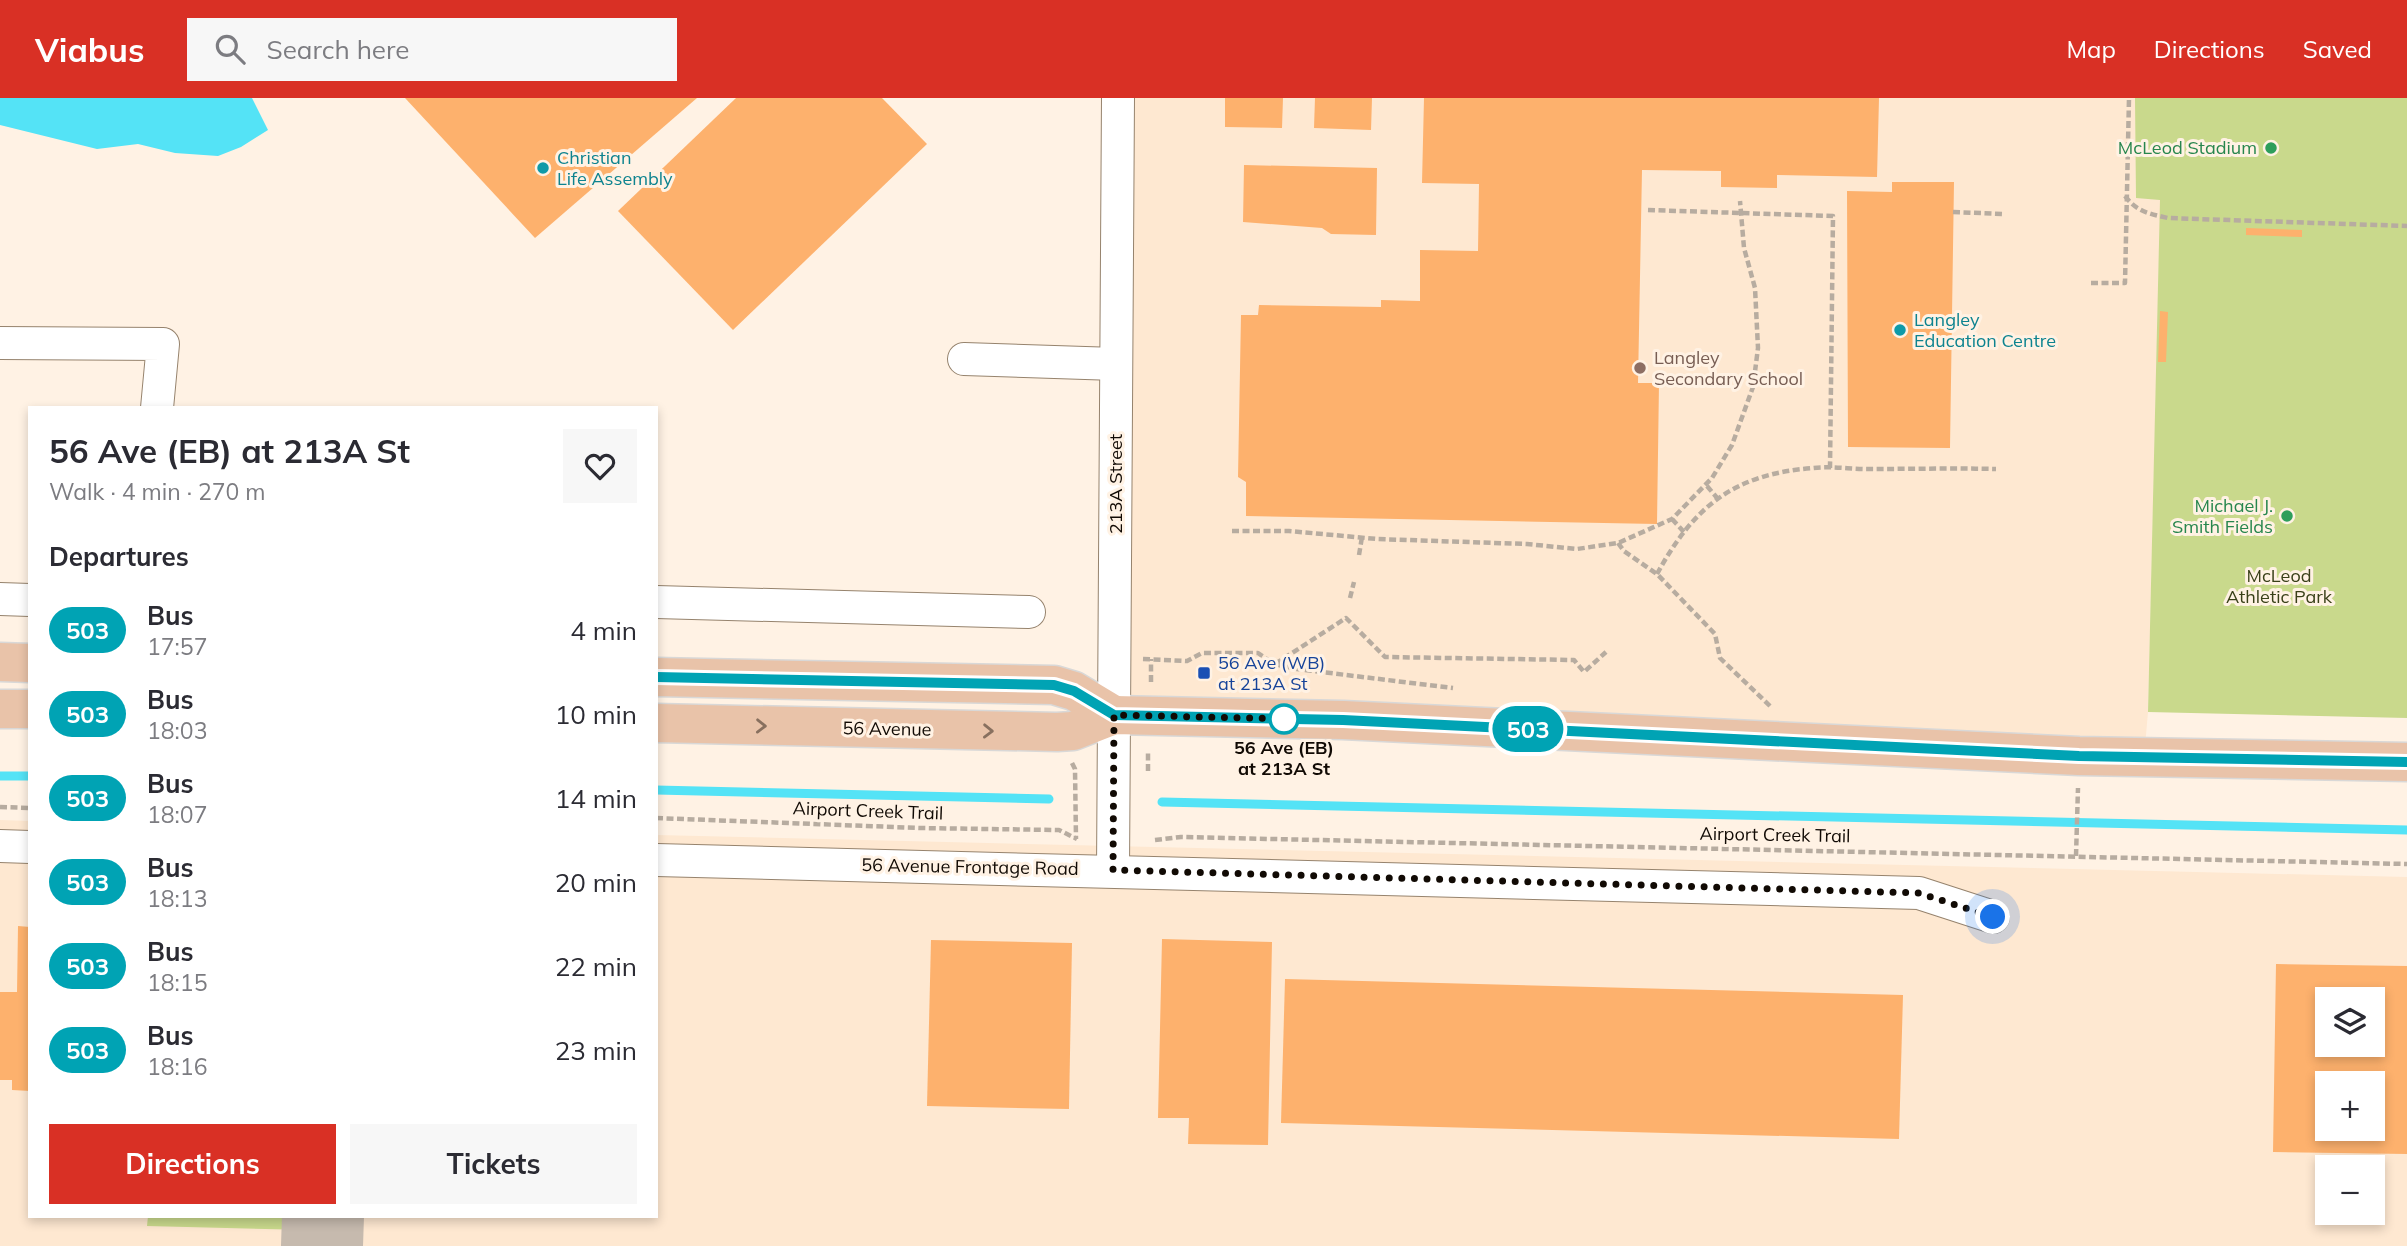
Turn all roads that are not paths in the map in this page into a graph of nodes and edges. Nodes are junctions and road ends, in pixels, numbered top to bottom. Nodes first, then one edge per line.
1 (1118, 98) edge
2 (0, 343) edge
3 (964, 359) dead end
4 (1116, 364) junction
5 (158, 406) edge
6 (0, 599) edge
7 (28, 600) edge
8 (658, 602) edge
9 (1029, 612) dead end
10 (0, 662) edge
11 (28, 663) edge
12 (658, 677) edge
13 (0, 709) edge
14 (28, 709) edge
15 (1114, 715) junction
16 (658, 723) edge
17 (2407, 762) edge
18 (0, 846) edge
19 (28, 847) edge
20 (658, 860) edge
21 (1113, 870) junction
22 (1993, 917) dead end

1 - 4 street, 213A Street
2 - 5 street
3 - 4 street
4 - 15 street, 213A Street
6 - 7 street
8 - 9 street
10 - 11 main road
12 - 15 main road, 56 Avenue
13 - 14 main road
16 -> 15 main road, 56 Avenue
15 - 17 main road, 56 Avenue
15 - 21 street, 213A Street
18 - 19 street
20 - 21 street, 56 Avenue Frontage Road
21 - 22 street, 56 Avenue Frontage Road

